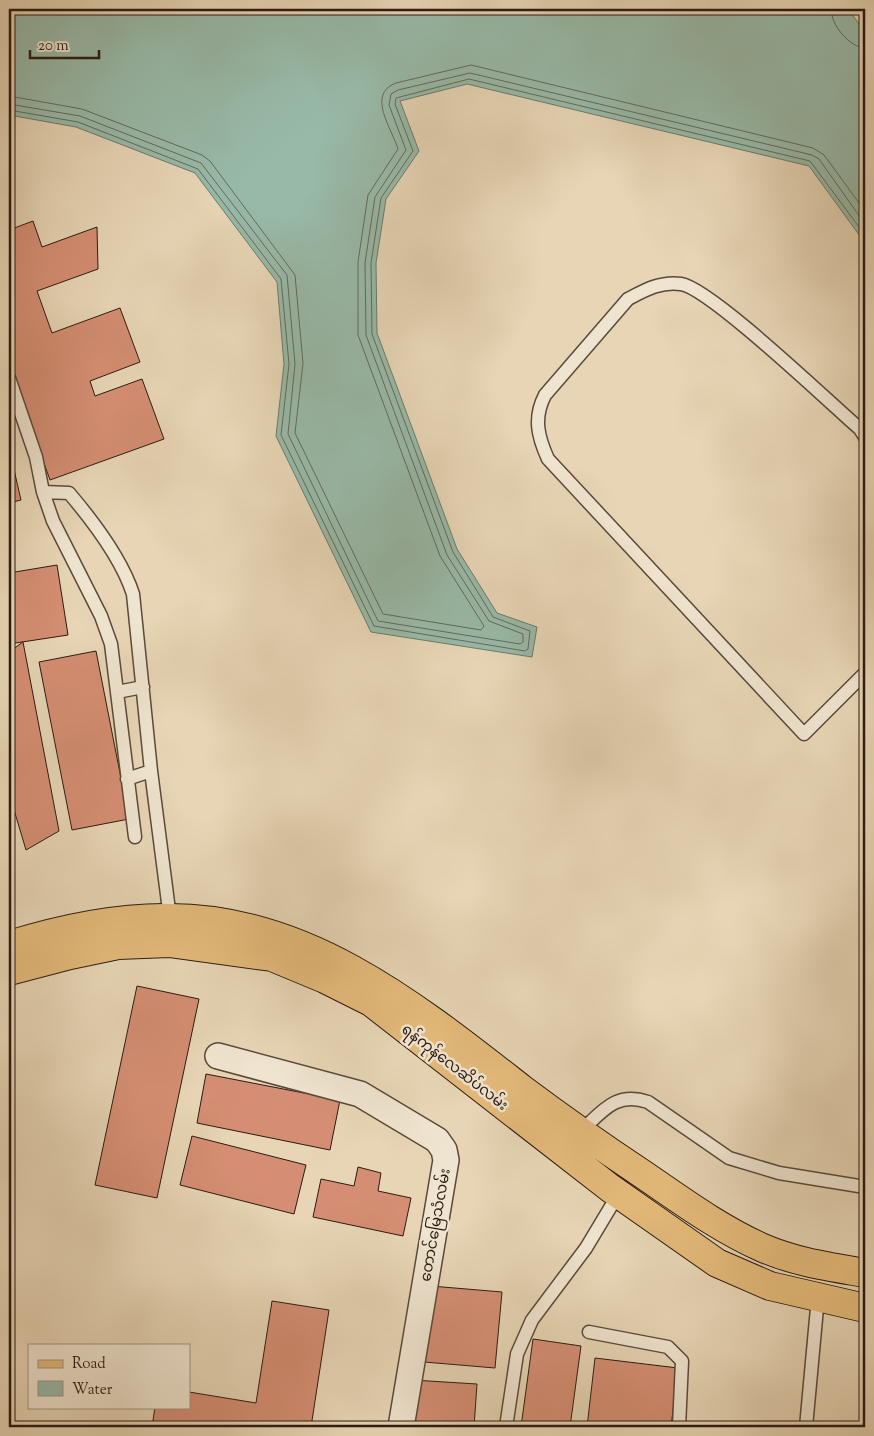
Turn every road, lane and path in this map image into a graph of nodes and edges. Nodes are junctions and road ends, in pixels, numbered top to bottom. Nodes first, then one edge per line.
1 (9, 378) edge
2 (865, 437) edge
3 (43, 492) junction
4 (865, 673) edge
5 (143, 687) junction
6 (117, 692) junction
7 (151, 771) junction
8 (127, 779) junction
9 (135, 838) dead end
10 (170, 918) junction
11 (9, 945) edge
12 (9, 971) edge
13 (218, 1056) dead end
14 (580, 1133) junction
15 (865, 1187) edge
16 (619, 1193) junction
17 (865, 1273) edge
18 (818, 1297) junction
19 (865, 1308) edge
20 (589, 1332) dead end
21 (401, 1427) edge
22 (506, 1427) edge
23 (679, 1427) edge
24 (806, 1427) edge

1 - 3 lane
2 - 4 lane
3 - 5 lane
3 - 6 lane
5 - 6 lane
5 - 7 lane
6 - 8 lane
7 - 8 lane
7 - 10 lane
8 - 9 lane
10 - 11 main road, ရန်ကုန်လေဆိပ်လမ်း
10 - 14 main road, ရန်ကုန်လေဆိပ်လမ်း
12 - 16 main road, ရန်ကုန်လေဆိပ်လမ်း
13 - 21 street, တောင်မြေသံလမ်း
14 - 15 lane
14 - 17 main road, ရန်ကုန်လေဆိပ်လမ်း
16 - 18 main road, ရန်ကုန်လေဆိပ်လမ်း
16 - 22 lane
18 - 19 main road, ရန်ကုန်လေဆိပ်လမ်း
18 - 24 lane
20 - 23 lane

